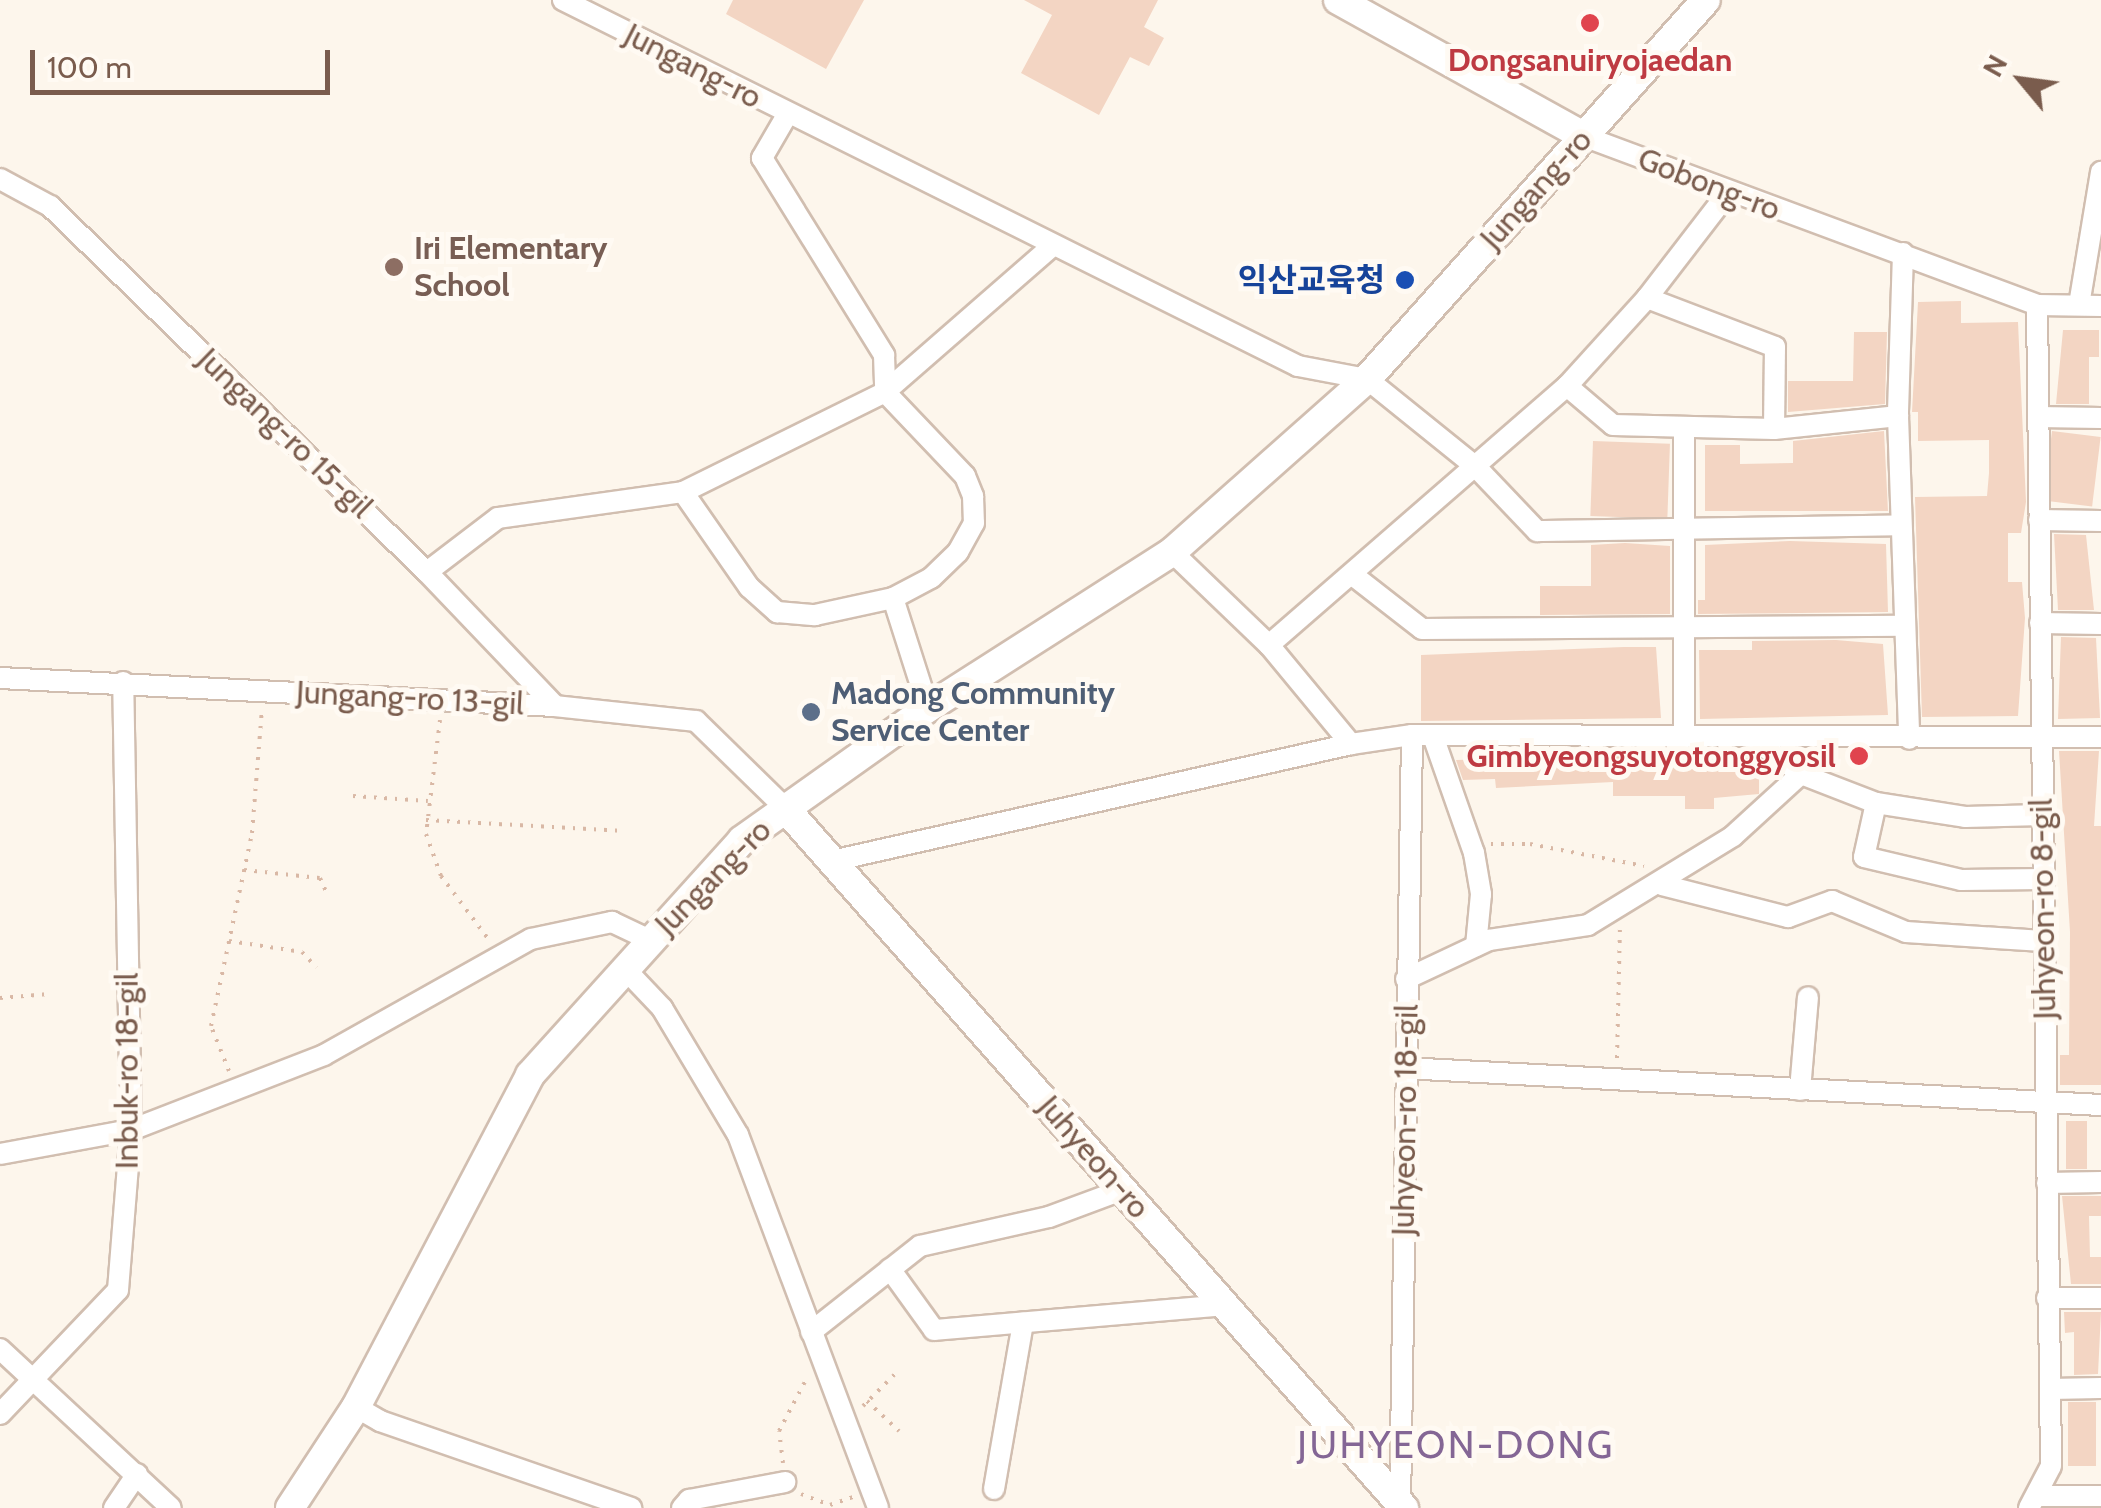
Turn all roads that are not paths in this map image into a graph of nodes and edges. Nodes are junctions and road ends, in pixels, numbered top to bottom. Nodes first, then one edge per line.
1 (564, 0) edge
2 (1338, 0) edge
3 (1706, 0) edge
4 (787, 115) junction
5 (1584, 136) junction
6 (2101, 172) edge
7 (0, 179) edge
8 (1728, 193) junction
9 (2099, 195) edge
10 (1051, 247) junction
11 (1902, 253) junction
12 (1646, 298) junction
13 (2037, 305) junction
14 (2079, 306) junction
15 (2101, 306) edge
16 (1367, 379) junction
17 (1568, 386) junction
18 (886, 392) junction
19 (1898, 416) junction
20 (2038, 417) junction
21 (2101, 418) edge
22 (1774, 428) junction
23 (1684, 431) junction
24 (1475, 466) junction
25 (682, 492) junction
26 (2039, 520) junction
27 (2101, 521) edge
28 (1901, 525) junction
29 (1686, 533) junction
30 (1172, 552) junction
31 (427, 572) junction
32 (1354, 576) junction
33 (894, 598) junction
34 (2040, 623) junction
35 (2101, 624) edge
36 (1904, 626) junction
37 (1682, 632) junction
38 (1268, 645) junction
39 (0, 678) edge
40 (123, 682) junction
41 (555, 706) junction
42 (928, 708) junction
43 (1423, 736) junction
44 (2041, 737) junction
45 (1684, 738) junction
46 (1754, 738) junction
47 (1909, 738) junction
48 (2101, 738) edge
49 (1351, 744) junction
50 (1801, 774) junction
51 (1876, 803) junction
52 (784, 807) junction
53 (2042, 815) junction
54 (832, 861) junction
55 (2043, 878) junction
56 (1669, 880) junction
57 (650, 940) junction
58 (2044, 941) junction
59 (1476, 946) junction
60 (626, 969) junction
61 (1406, 978) junction
62 (1808, 996) dead end
63 (1404, 1068) junction
64 (1800, 1090) junction
65 (2045, 1104) junction
66 (2101, 1105) edge
67 (132, 1130) junction
68 (0, 1154) edge
69 (2101, 1182) edge
70 (2046, 1183) junction
71 (1122, 1190) junction
72 (890, 1269) junction
73 (2047, 1298) junction
74 (2101, 1298) edge
75 (1225, 1305) junction
76 (1023, 1322) junction
77 (811, 1332) junction
78 (0, 1349) edge
79 (32, 1385) junction
80 (2101, 1388) edge
81 (2050, 1389) junction
82 (356, 1406) junction
83 (0, 1414) edge
84 (138, 1474) junction
85 (785, 1482) road end
86 (994, 1489) dead end
87 (2101, 1496) edge
88 (875, 1499) edge
89 (2032, 1502) edge
90 (1402, 1507) edge
91 (114, 1508) edge
92 (171, 1508) edge
93 (290, 1508) edge
94 (632, 1508) edge
95 (682, 1508) edge

1 - 4 street, Jungang-ro
2 - 5 street, Gobong-ro
3 - 5 street, Jungang-ro
4 - 10 street, Jungang-ro
4 - 18 street
5 - 8 street, Gobong-ro
5 - 16 street, Jungang-ro
6 - 9 street
7 - 31 street, Jungang-ro 15-gil
8 - 11 street, Gobong-ro
8 - 12 street
9 - 14 street
10 - 16 street, Jungang-ro
10 - 18 street
11 - 13 street, Gobong-ro
11 - 19 street
12 - 17 street
12 - 22 street
13 - 14 street, Gobong-ro
13 - 20 street, Juhyeon-ro 8-gil
14 - 15 street, Gobong-ro
16 - 24 street
16 - 30 street, Jungang-ro
17 - 23 street
17 - 24 street
18 - 25 street
18 - 33 street
19 - 22 street
19 - 28 street
20 - 21 street
20 - 26 street, Juhyeon-ro 8-gil
22 - 23 street
23 - 29 street
24 - 29 street
24 - 32 street
25 - 31 street
25 - 33 street
26 - 27 street
26 - 34 street, Juhyeon-ro 8-gil
28 - 29 street
28 - 36 street
29 - 37 street
30 - 38 street
30 - 42 street, Jungang-ro
31 - 41 street, Jungang-ro 15-gil
32 - 37 street
32 - 38 street
33 - 42 street
34 - 35 street
34 - 44 street, Juhyeon-ro 8-gil
36 - 37 street
36 - 47 street
37 - 45 street
38 - 49 street
39 - 40 street, Jungang-ro 13-gil
40 - 41 street, Jungang-ro 13-gil
40 - 67 street, Inbuk-ro 18-gil
41 - 52 street, Jungang-ro 13-gil
42 - 52 street, Jungang-ro
43 - 45 street
43 - 49 street
43 - 59 street
43 - 61 street, Juhyeon-ro 18-gil
44 - 47 street
44 - 48 street
44 - 53 street, Juhyeon-ro 8-gil
45 - 46 street
46 - 47 street
46 - 50 street
49 - 54 street
50 - 51 street
50 - 56 street
51 - 53 street
51 - 55 street
52 - 54 street, Juhyeon-ro
52 - 57 street, Jungang-ro
53 - 55 street, Juhyeon-ro 8-gil
54 - 71 street, Juhyeon-ro
55 - 58 street, Juhyeon-ro 8-gil
56 - 58 street
56 - 59 street
57 - 60 street, Jungang-ro
57 - 67 street
58 - 65 street, Juhyeon-ro 8-gil
59 - 61 street
60 - 77 street
60 - 82 street, Jungang-ro
61 - 63 street, Juhyeon-ro 18-gil
62 - 64 street
63 - 64 street
63 - 90 street, Juhyeon-ro 18-gil
64 - 65 street
65 - 66 street
65 - 70 street, Juhyeon-ro 8-gil
67 - 68 street
67 - 79 street, Inbuk-ro 18-gil
69 - 70 street
70 - 73 street, Juhyeon-ro 8-gil
71 - 72 street
71 - 75 street, Juhyeon-ro
72 - 76 street
72 - 77 street
73 - 74 street
73 - 81 street, Juhyeon-ro 8-gil
75 - 76 street
75 - 90 street, Juhyeon-ro
76 - 86 street
77 - 88 street
78 - 79 street
79 - 83 street, Inbuk-ro 18-gil
79 - 84 street
80 - 81 street
81 - 89 street, Juhyeon-ro 8-gil
82 - 93 street, Jungang-ro
82 - 94 street
84 - 91 street
84 - 92 street
85 - 95 street
87 - 89 street

